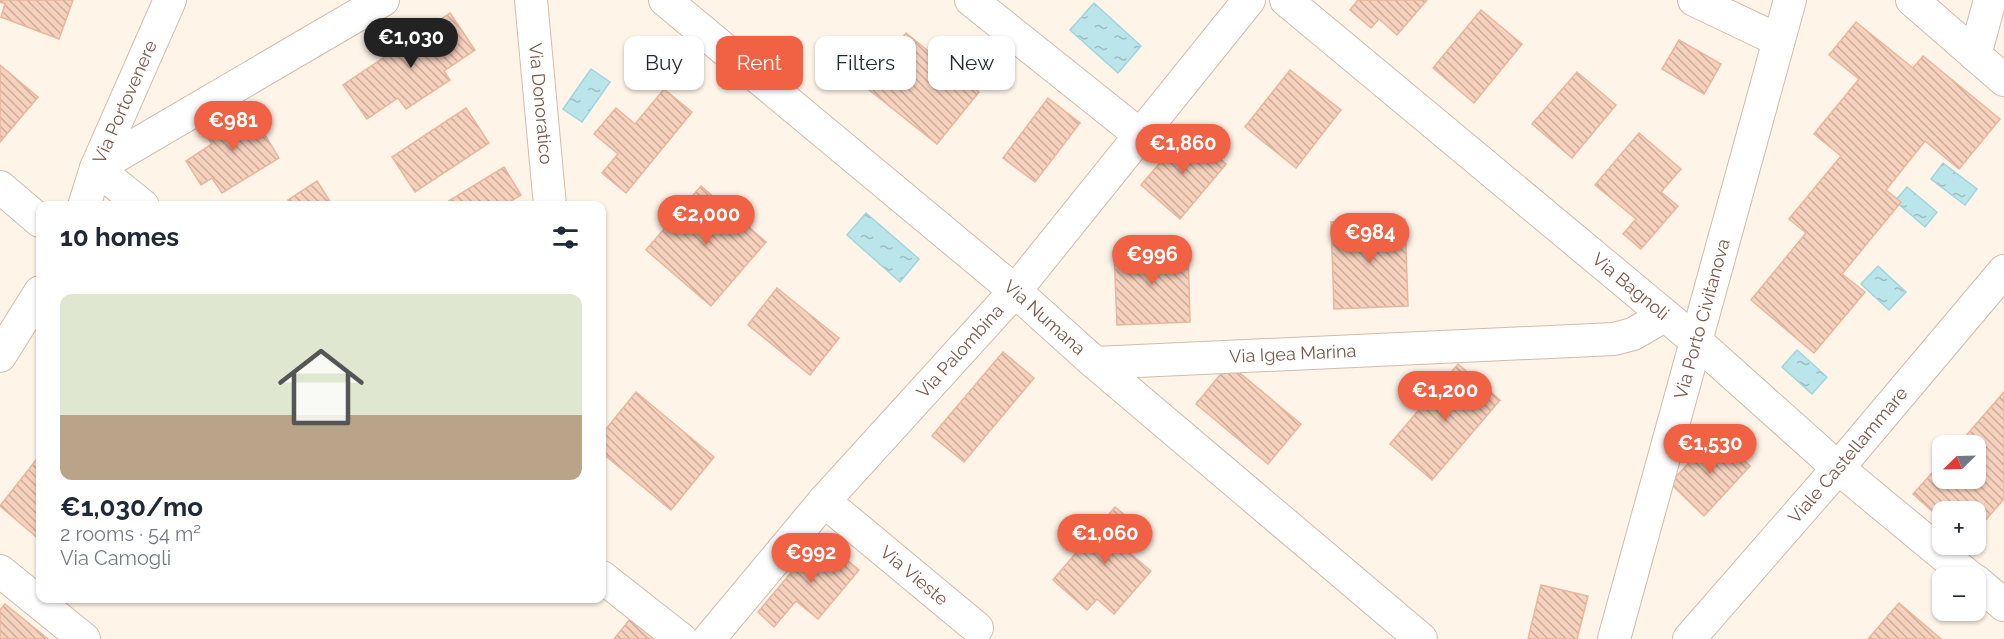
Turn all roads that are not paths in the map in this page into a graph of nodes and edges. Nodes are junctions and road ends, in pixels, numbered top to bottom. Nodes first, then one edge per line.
1 (170, 0) edge
2 (382, 0) edge
3 (531, 0) edge
4 (665, 0) edge
5 (971, 0) edge
6 (1249, 0) edge
7 (1286, 0) edge
8 (1694, 0) edge
9 (1790, 0) edge
10 (1912, 0) edge
11 (1990, 0) edge
12 (1778, 40) junction
13 (1975, 55) junction
14 (2004, 80) edge
15 (1140, 135) junction
16 (96, 168) junction
17 (0, 188) edge
18 (86, 201) edge
19 (137, 201) edge
20 (550, 201) edge
21 (36, 218) edge
22 (2004, 271) edge
23 (1015, 291) junction
24 (36, 298) edge
25 (1664, 316) junction
26 (1696, 342) junction
27 (0, 356) edge
28 (1095, 363) junction
29 (1838, 468) junction
30 (824, 501) junction
31 (1958, 567) edge
32 (0, 571) edge
33 (606, 580) edge
34 (1986, 590) edge
35 (36, 597) edge
36 (43, 603) edge
37 (2004, 605) edge
38 (977, 628) dead end
39 (84, 639) edge
40 (681, 639) edge
41 (710, 639) edge
42 (1421, 639) edge
43 (1614, 639) edge
44 (1689, 639) edge

1 - 16 street, Via Portovenere
2 - 16 street
3 - 20 street, Via Donoratico
4 - 23 street, Via Numana
5 - 15 street
6 - 15 street, Via Palombina
7 - 25 street, Via Bagnoli
8 - 12 street
9 - 12 street, Via Porto Civitanova
10 - 13 street
11 - 13 street
12 - 26 street, Via Porto Civitanova
13 - 14 street
15 - 23 street, Via Palombina
16 - 18 street, Via Portovenere
16 - 19 street
17 - 21 street
22 - 29 street, Viale Castellammare
23 - 28 street, Via Numana
23 - 30 street, Via Palombina
24 - 27 street
25 - 26 street, Via Bagnoli
25 - 28 street, Via Igea Marina
26 - 29 street, Via Bagnoli
26 - 43 street, Via Porto Civitanova
28 - 42 street, Via Numana
29 - 31 street, Via Bagnoli
29 - 44 street, Viale Castellammare
30 - 38 street, Via Vieste
30 - 41 street, Via Palombina
32 - 35 street
33 - 40 street
34 - 37 street
36 - 39 street

